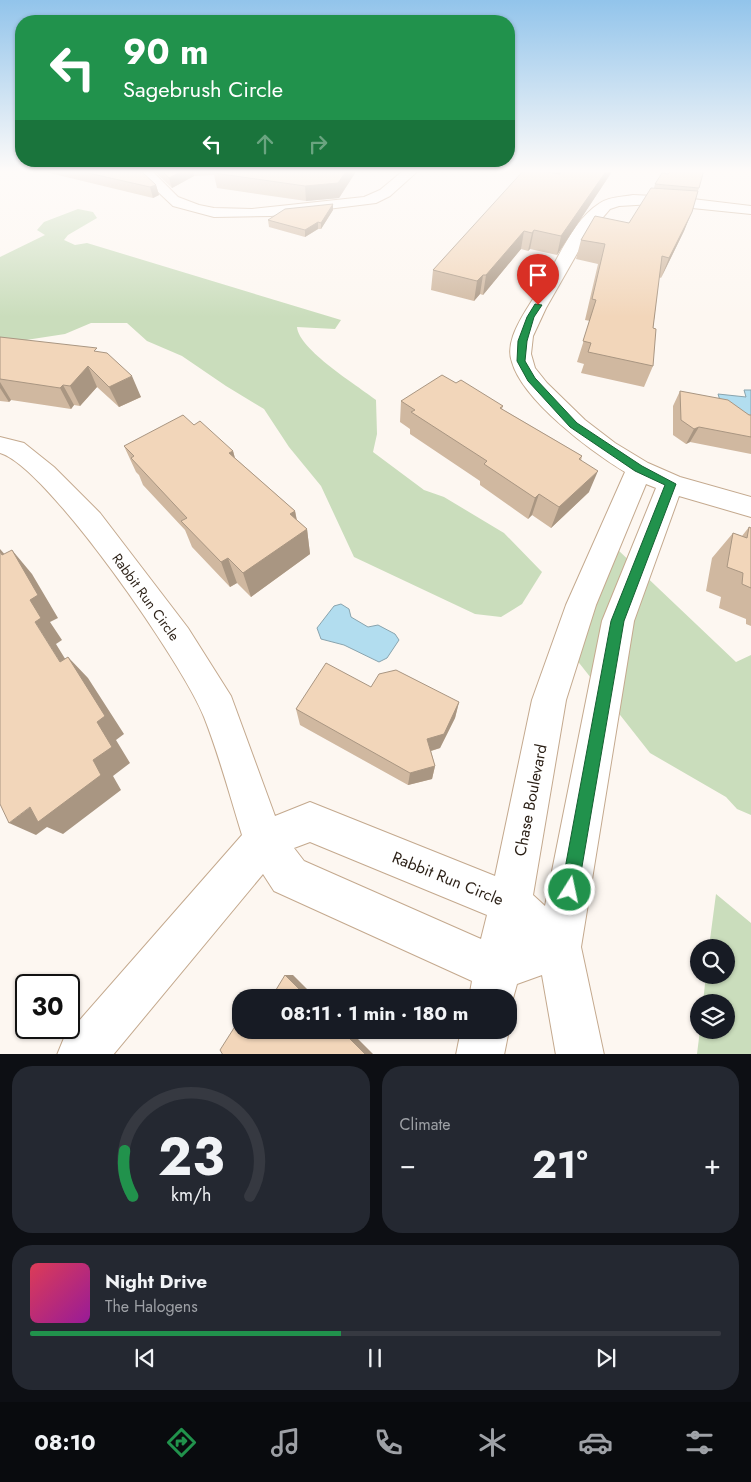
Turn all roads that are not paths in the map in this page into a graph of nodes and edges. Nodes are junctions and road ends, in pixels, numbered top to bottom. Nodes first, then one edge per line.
1 (593, 219) edge
2 (0, 445) edge
3 (639, 469) junction
4 (671, 484) junction
5 (751, 507) edge
6 (581, 605) junction
7 (618, 621) junction
8 (264, 841) junction
9 (510, 903) junction
10 (559, 947) junction
11 (495, 983) edge
12 (483, 1039) edge
13 (81, 1054) edge
14 (480, 1054) edge
15 (580, 1054) edge

1 - 3 street
2 - 8 street, Rabbit Run Circle
3 - 4 street
3 - 6 street, Chase Boulevard
4 - 5 street
4 - 7 street
6 - 7 street
6 - 9 street, Chase Boulevard
7 - 10 street
8 - 9 street, Rabbit Run Circle
8 - 11 street, Rabbit Run Circle
8 - 13 street, Rabbit Run Circle
9 - 10 street, Rabbit Run Circle
9 - 11 street, Chase Boulevard
10 - 11 street
10 - 15 street
12 - 14 street

